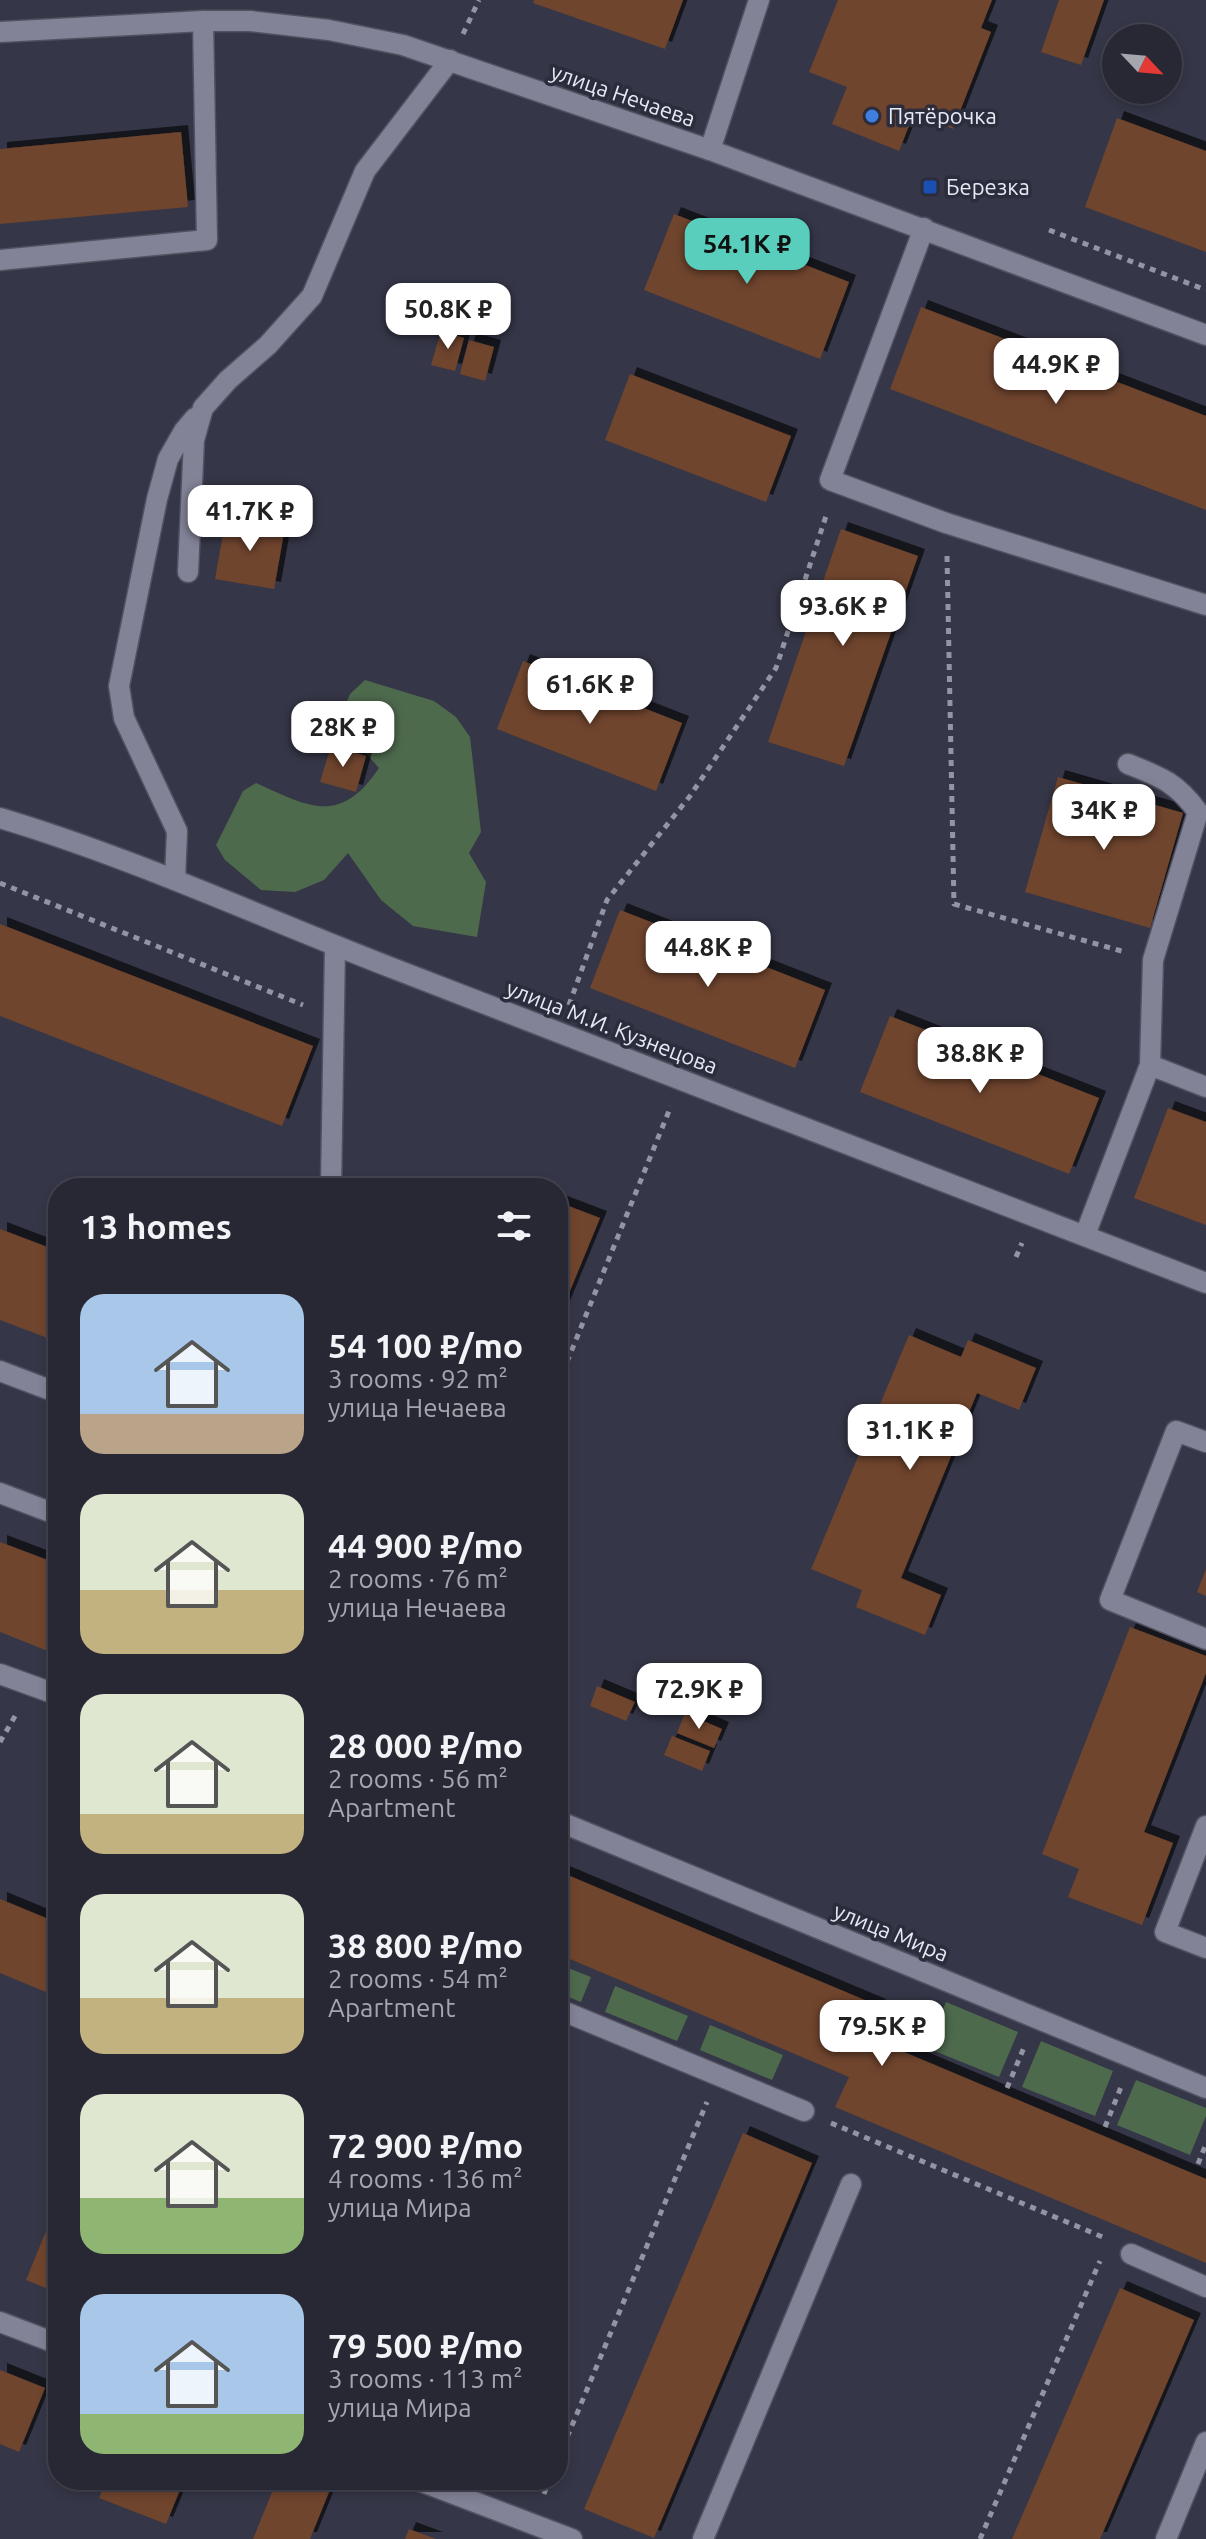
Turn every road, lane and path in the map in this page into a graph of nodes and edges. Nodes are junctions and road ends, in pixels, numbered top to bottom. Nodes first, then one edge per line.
1 (759, 0) edge
2 (203, 21) junction
3 (0, 32) edge
4 (450, 60) junction
5 (710, 150) junction
6 (924, 228) junction
7 (1049, 230) dead end
8 (0, 260) edge
9 (1206, 290) edge
10 (1206, 335) edge
11 (203, 408) junction
12 (830, 480) junction
13 (946, 523) junction
14 (188, 572) dead end
15 (1206, 605) edge
16 (1128, 764) dead end
17 (0, 818) edge
18 (175, 880) junction
19 (0, 883) edge
20 (335, 946) junction
21 (1153, 960) junction
22 (334, 1017) junction
23 (559, 1032) junction
24 (1150, 1065) junction
25 (682, 1079) junction
26 (1206, 1087) edge
27 (331, 1178) edge
28 (1085, 1235) junction
29 (1206, 1283) edge
30 (568, 1359) edge
31 (0, 1371) edge
32 (48, 1389) edge
33 (1206, 1442) edge
34 (0, 1493) edge
35 (48, 1511) edge
36 (1206, 1639) edge
37 (0, 1674) edge
38 (48, 1691) edge
39 (568, 1825) edge
40 (1206, 1826) edge
41 (1206, 1948) edge
42 (940, 1978) junction
43 (568, 2013) edge
44 (1036, 2018) junction
45 (912, 2048) dead end
46 (1133, 2057) junction
47 (718, 2076) junction
48 (1007, 2088) dead end
49 (1206, 2088) edge
50 (804, 2111) joint
51 (1105, 2127) dead end
52 (1206, 2144) edge
53 (1198, 2164) dead end
54 (851, 2184) dead end
55 (1109, 2240) junction
56 (1131, 2254) joint
57 (1206, 2287) edge
58 (0, 2322) edge
59 (48, 2340) edge
60 (568, 2435) edge
61 (1206, 2442) edge
62 (443, 2490) edge
63 (572, 2539) edge
64 (703, 2539) edge
65 (980, 2539) edge
66 (1166, 2539) edge

1 - 5 street
2 - 3 street, улица Нечаева
2 - 4 street, улица Нечаева
2 - 8 street
4 - 5 street, улица Нечаева
4 - 11 street
5 - 6 street, улица Нечаева
6 - 10 street, улица Нечаева
6 - 12 street
7 - 9 path
11 - 14 street
11 - 18 street
12 - 13 street
12 - 23 path
13 - 15 street
13 - 21 path
16 - 21 street
17 - 18 street, улица М.И. Кузнецова
18 - 20 street, улица М.И. Кузнецова
19 - 22 path
20 - 22 street
20 - 23 street, улица М.И. Кузнецова
21 - 24 street
22 - 27 street
23 - 25 street, улица М.И. Кузнецова
24 - 26 street
24 - 28 street
25 - 28 street, улица М.И. Кузнецова
25 - 30 path
28 - 29 street, улица М.И. Кузнецова
31 - 32 street
33 - 36 street
34 - 35 street
37 - 38 street
39 - 42 street, улица Мира
40 - 41 street
42 - 44 street, улица Мира
42 - 45 path
43 - 47 street
44 - 46 street, улица Мира
44 - 48 path
46 - 49 street, улица Мира
46 - 51 path
47 - 50 street
47 - 60 path
50 - 55 path
52 - 53 path
54 - 64 street
55 - 56 path
55 - 65 path
56 - 57 street
58 - 59 street
61 - 66 street
62 - 63 street

